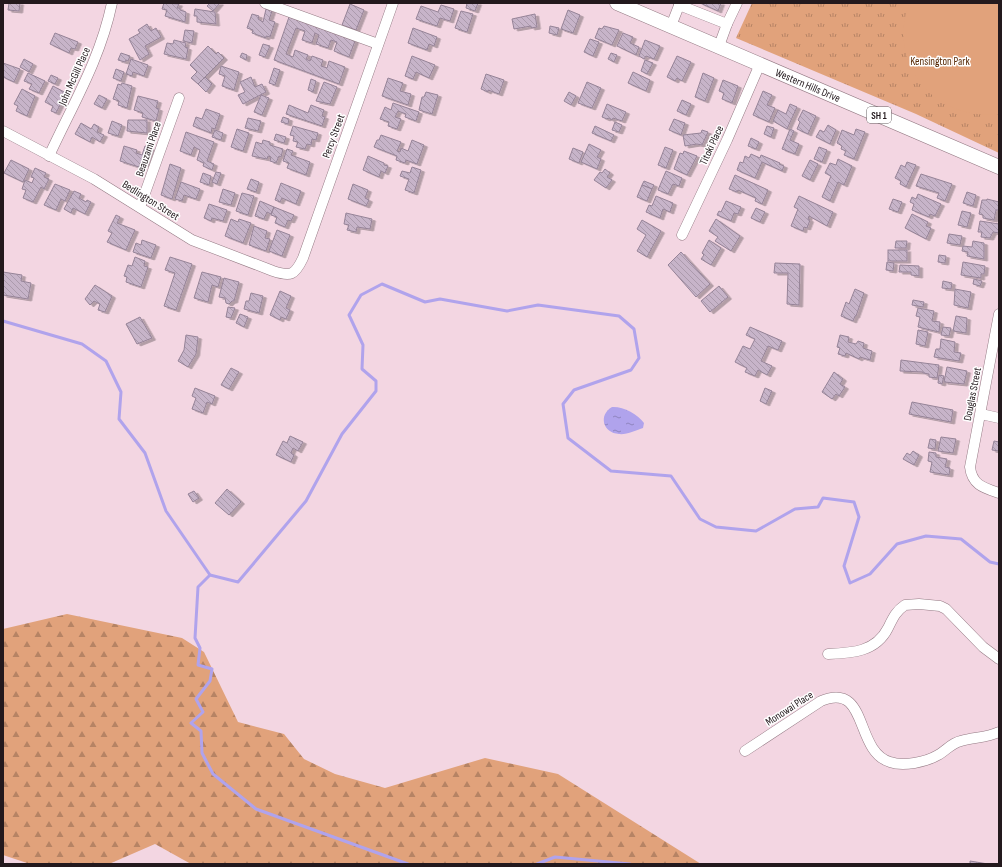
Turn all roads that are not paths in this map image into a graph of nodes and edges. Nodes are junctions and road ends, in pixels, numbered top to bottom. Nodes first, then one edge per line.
1 (112, 3) edge
2 (265, 3) edge
3 (393, 3) edge
4 (617, 3) edge
5 (737, 3) edge
6 (680, 4) edge
7 (727, 24) junction
8 (671, 26) junction
9 (378, 44) junction
10 (718, 46) junction
11 (760, 64) junction
12 (179, 98) dead end
13 (3, 131) edge
14 (49, 156) junction
15 (999, 167) edge
16 (140, 207) junction
17 (682, 235) dead end
18 (291, 274) joint
19 (999, 314) edge
20 (981, 414) junction
21 (999, 418) edge
22 (999, 493) edge
23 (828, 654) dead end
24 (999, 659) edge
25 (999, 732) edge
26 (745, 751) dead end

1 - 14 street, John McGill Place
2 - 9 street
3 - 9 street, Percy Street
4 - 8 highway, Western Hills Drive / SH 1
5 - 7 street
6 - 7 street
6 - 8 street
7 - 10 street
8 - 10 highway, Western Hills Drive / SH 1
9 - 18 street, Percy Street
10 - 11 highway, Western Hills Drive / SH 1
11 - 15 highway, Western Hills Drive / SH 1
11 - 17 street, Titoki Place
12 - 16 street, Beauzami Place
13 - 14 street, Bedlington Street
14 - 16 street, Bedlington Street
16 - 18 street, Bedlington Street
19 - 20 street, Douglas Street
20 - 21 street
20 - 22 street, Douglas Street
23 - 24 street
25 - 26 street, Monowai Place

